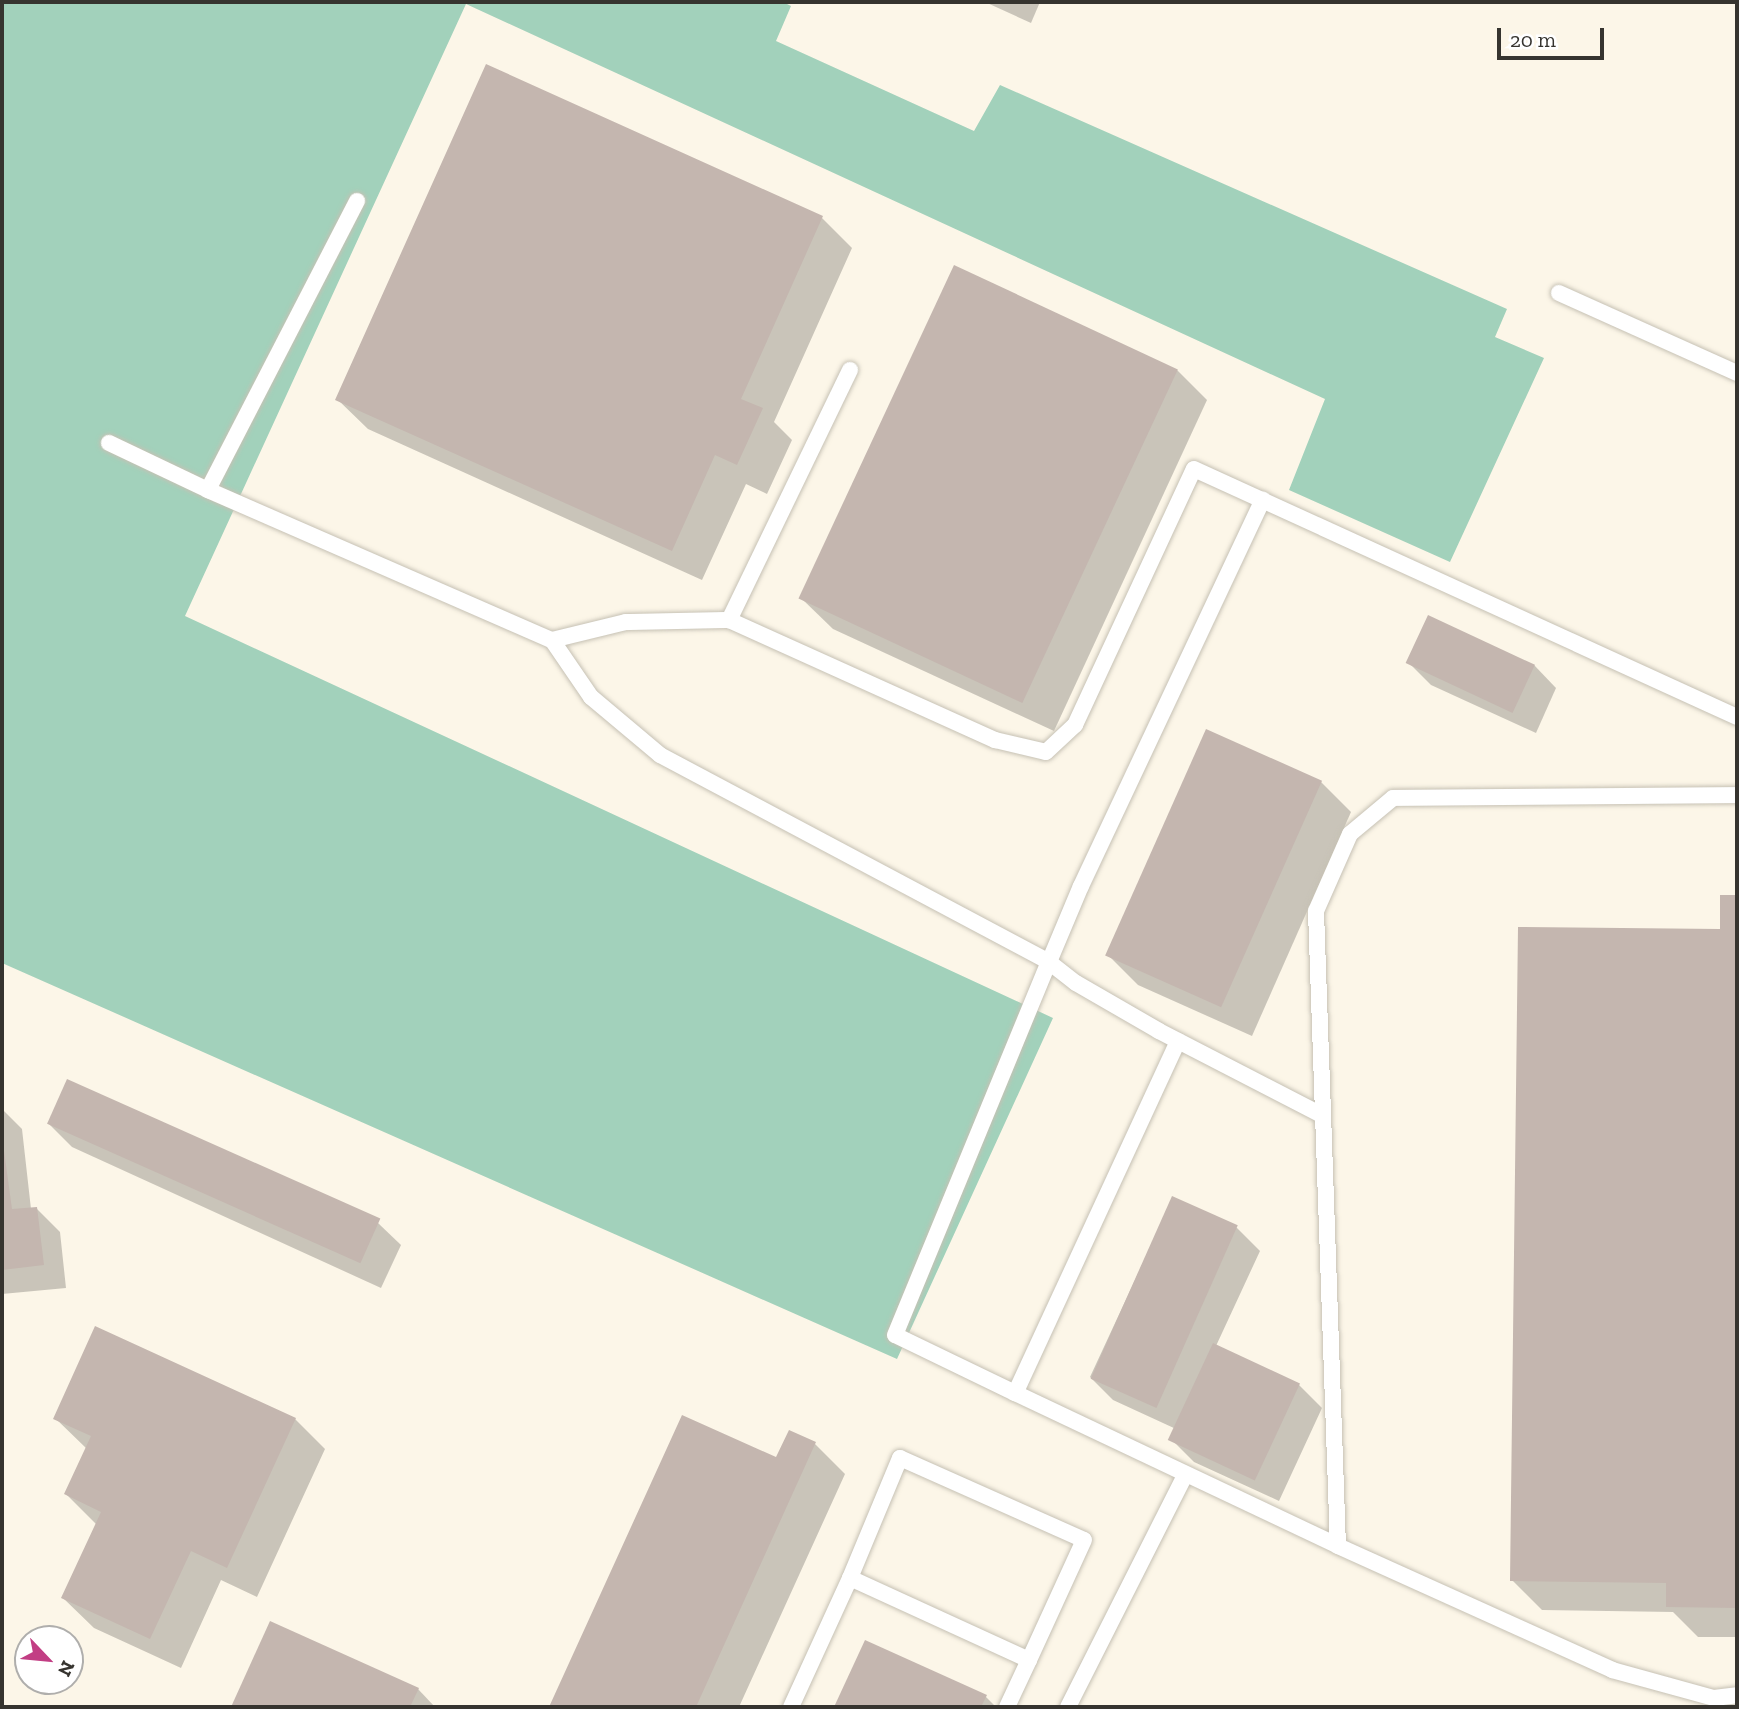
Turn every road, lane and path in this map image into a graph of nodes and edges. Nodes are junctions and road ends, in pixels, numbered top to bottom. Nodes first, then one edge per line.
1 (357, 201) dead end
2 (1559, 293) dead end
3 (850, 370) dead end
4 (1737, 373) edge
5 (109, 443) dead end
6 (208, 490) junction
7 (1263, 500) junction
8 (729, 620) junction
9 (552, 640) junction
10 (1737, 717) edge
11 (1737, 795) edge
12 (1049, 962) junction
13 (1178, 1041) junction
14 (1322, 1115) junction
15 (1015, 1393) junction
16 (1185, 1475) junction
17 (1338, 1546) junction
18 (850, 1578) junction
19 (1029, 1660) junction
20 (1737, 1695) edge
21 (791, 1707) edge
22 (1007, 1707) edge
23 (1068, 1707) edge

1 - 6 lane
2 - 4 lane
3 - 8 lane
5 - 6 lane
6 - 9 lane
7 - 8 lane
7 - 10 lane
7 - 12 lane
8 - 9 lane
9 - 12 lane
11 - 14 lane
12 - 13 lane
12 - 15 lane
13 - 14 lane
13 - 15 lane
14 - 17 lane
15 - 16 lane
16 - 17 lane
16 - 23 lane
17 - 20 lane
18 - 19 lane
18 - 19 lane
18 - 21 lane
19 - 22 lane

